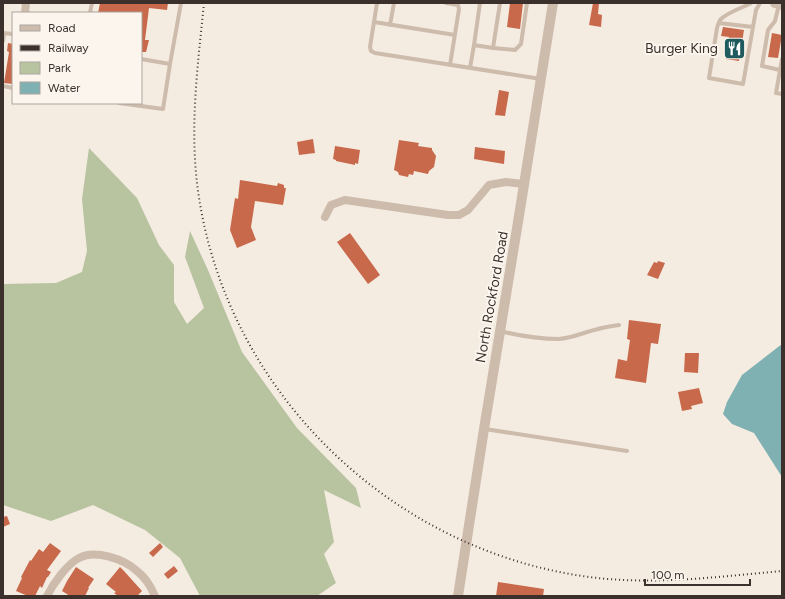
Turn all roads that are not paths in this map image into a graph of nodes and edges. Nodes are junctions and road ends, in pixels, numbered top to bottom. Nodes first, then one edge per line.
1 (181, 3) edge
2 (377, 3) edge
3 (446, 3) edge
4 (480, 3) edge
5 (500, 3) edge
6 (527, 3) edge
7 (553, 3) edge
8 (751, 3) edge
9 (760, 3) edge
10 (392, 4) edge
11 (779, 4) edge
12 (374, 22) junction
13 (719, 23) junction
14 (390, 25) junction
15 (753, 27) junction
16 (4, 33) edge
17 (455, 35) junction
18 (3, 41) edge
19 (474, 45) junction
20 (493, 48) junction
21 (142, 59) edge
22 (782, 59) edge
23 (170, 64) junction
24 (450, 65) junction
25 (470, 68) junction
26 (780, 70) junction
27 (541, 79) junction
28 (782, 94) edge
29 (126, 104) edge
30 (524, 184) junction
31 (325, 216) dead end
32 (619, 325) dead end
33 (500, 331) junction
34 (484, 429) junction
35 (627, 451) dead end
36 (47, 596) edge
37 (155, 596) edge
38 (458, 596) edge

1 - 23 lane
2 - 12 lane
3 - 17 lane
4 - 19 lane
5 - 20 lane
6 - 20 lane
7 - 27 street, North Rockford Road
8 - 13 lane
9 - 15 lane
10 - 14 lane
11 - 26 lane
12 - 14 lane
12 - 24 lane
13 - 15 lane
13 - 15 lane
14 - 17 lane
16 - 18 lane
17 - 24 lane
19 - 20 lane
19 - 25 lane
21 - 23 lane
22 - 26 lane
23 - 29 lane
24 - 25 lane
25 - 27 lane
26 - 28 lane
27 - 30 street, North Rockford Road
30 - 31 street
30 - 33 street, North Rockford Road
32 - 33 lane
33 - 34 street, North Rockford Road
34 - 35 lane
34 - 38 street, North Rockford Road
36 - 37 street

